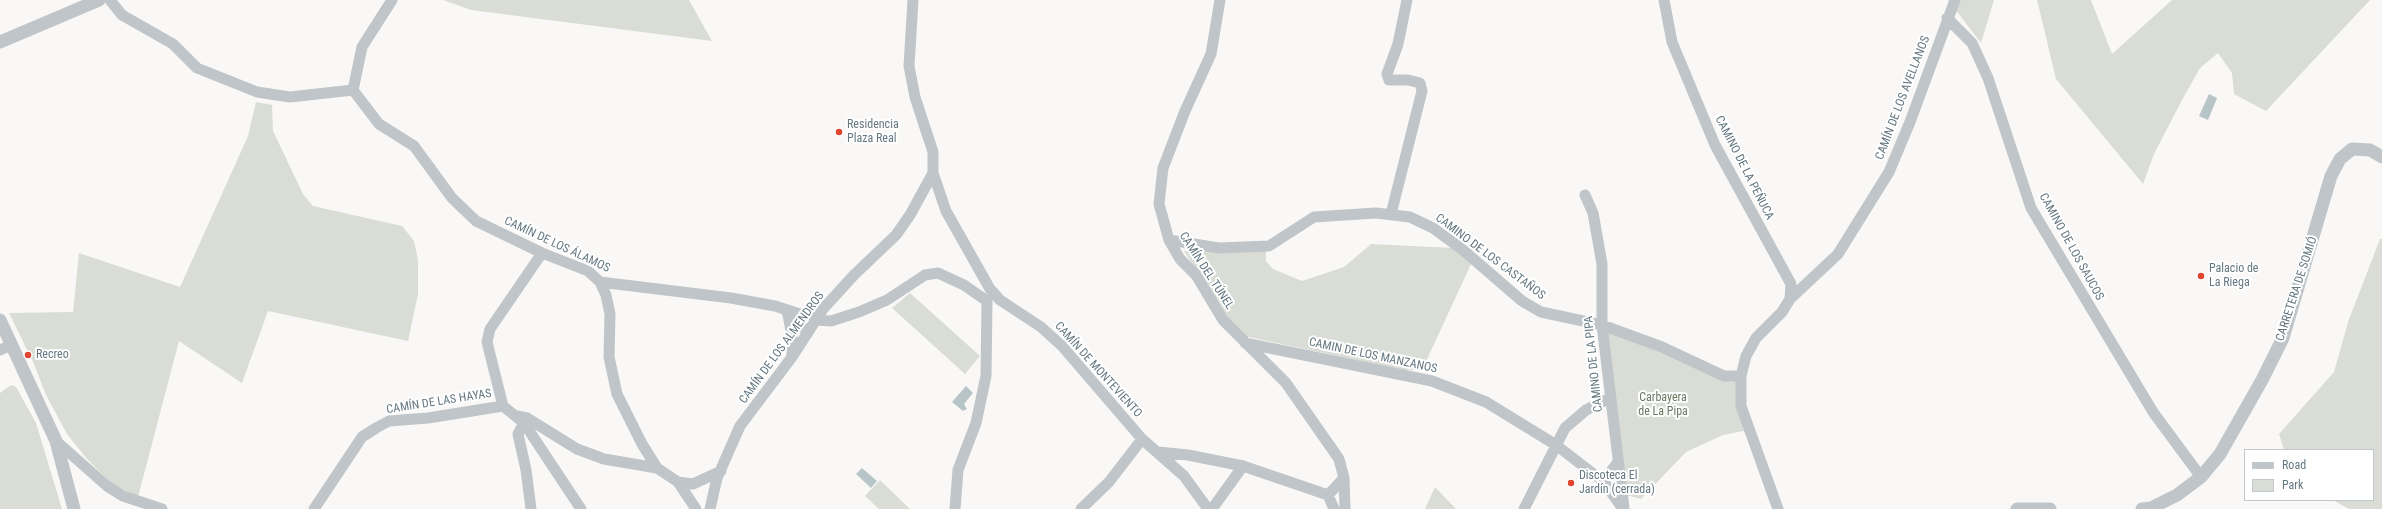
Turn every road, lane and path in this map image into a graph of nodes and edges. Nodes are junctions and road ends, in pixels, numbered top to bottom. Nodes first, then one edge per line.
1 (99, 0) edge
2 (110, 0) edge
3 (392, 0) edge
4 (913, 0) edge
5 (1220, 0) edge
6 (1407, 0) edge
7 (1664, 0) edge
8 (1955, 0) edge
9 (1947, 18) junction
10 (0, 42) edge
11 (353, 90) junction
12 (2382, 157) edge
13 (932, 173) junction
14 (1585, 194) dead end
15 (1391, 214) junction
16 (1169, 240) junction
17 (542, 253) junction
18 (600, 282) junction
19 (1790, 299) junction
20 (823, 309) junction
21 (787, 310) junction
22 (0, 320) edge
23 (816, 320) junction
24 (1602, 325) junction
25 (808, 333) junction
26 (1244, 343) junction
27 (6, 347) edge
28 (792, 357) junction
29 (1741, 376) junction
30 (1610, 398) junction
31 (503, 406) junction
32 (520, 419) junction
33 (1142, 439) junction
34 (56, 441) junction
35 (1556, 445) junction
36 (1158, 452) junction
37 (1618, 462) junction
38 (1243, 466) junction
39 (657, 468) junction
40 (721, 471) junction
41 (2201, 477) junction
42 (1344, 478) junction
43 (1600, 478) junction
44 (678, 482) junction
45 (1328, 495) junction
46 (74, 509) edge
47 (162, 509) edge
48 (314, 509) edge
49 (530, 509) edge
50 (581, 509) edge
51 (696, 509) edge
52 (710, 509) edge
53 (955, 509) edge
54 (1081, 509) edge
55 (1208, 509) edge
56 (1212, 509) edge
57 (1334, 509) edge
58 (1345, 509) edge
59 (1524, 509) edge
60 (1623, 509) edge
61 (1778, 509) edge
62 (2017, 509) edge
63 (2050, 509) edge
64 (2142, 509) edge

1 - 10 street
2 - 11 street
3 - 11 street
4 - 13 street, CAMÍN DE MONTEVIENTO
5 - 16 street, CAMÍN DEL TÚNEL
6 - 15 street
7 - 19 street, CAMINO DE LA PEÑUCA
8 - 9 street, CAMÍN DE LOS AVELLANOS
9 - 19 street, CAMÍN DE LOS AVELLANOS
9 - 41 street, CAMINO DE LOS SAUCOS
11 - 17 street, CAMÍN DE LOS ÁLAMOS
12 - 41 street, CARRETERA DE SOMIÓ
13 - 20 street, CAMÍN DE LOS ALMENDROS
13 - 33 street, CAMÍN DE MONTEVIENTO
14 - 24 street, CAMINO DE LA PIPA
15 - 16 street, CAMINO DE LOS CASTAÑOS
15 - 24 street, CAMINO DE LOS CASTAÑOS
16 - 26 street, CAMÍN DEL TÚNEL
17 - 18 street, CAMÍN DE LOS ÁLAMOS
17 - 31 street
18 - 21 street, CAMÍN DE LOS ÁLAMOS
18 - 39 street
19 - 29 street, CAMÍN DE LOS AVELLANOS
20 - 21 street, CAMÍN DE LOS ÁLAMOS
20 - 23 street, CAMÍN DE LOS ALMENDROS
21 - 25 street
21 - 28 street
22 - 27 street
23 - 25 street, CAMÍN DE LOS ALMENDROS
23 - 53 street
24 - 29 street, CAMINO DE LOS CASTAÑOS
24 - 30 street, CAMINO DE LA PIPA
25 - 28 street, CAMÍN DE LOS ALMENDROS
26 - 35 street, CAMIN DE LOS MANZANOS
26 - 42 street, CAMÍN DEL TÚNEL
27 - 34 street
28 - 40 street, CAMÍN DE LOS ALMENDROS
29 - 61 street, CAMÍN DE LOS AVELLANOS
30 - 35 street
30 - 37 street, CAMINO DE LA PIPA
31 - 32 street, CAMÍN DE LAS HAYAS
31 - 48 street, CAMÍN DE LAS HAYAS
32 - 39 street
32 - 49 street
32 - 50 street, CAMÍN DE LAS HAYAS
33 - 36 street, CAMÍN DE MONTEVIENTO
33 - 54 street
34 - 46 street
34 - 47 street
35 - 43 street, CAMIN DE LOS MANZANOS
35 - 59 street
36 - 38 street
36 - 55 street, CAMÍN DE MONTEVIENTO
37 - 43 street
37 - 60 street, CAMINO DE LA PIPA
38 - 45 street
38 - 56 street
39 - 44 street
40 - 44 street
40 - 52 street, CAMÍN DE LOS ALMENDROS
41 - 64 street, CARRETERA DE SOMIÓ
42 - 45 street
42 - 58 street, CAMÍN DEL TÚNEL
43 - 60 street, CAMIN DE LOS MANZANOS
44 - 51 street
45 - 57 street
62 - 63 street

